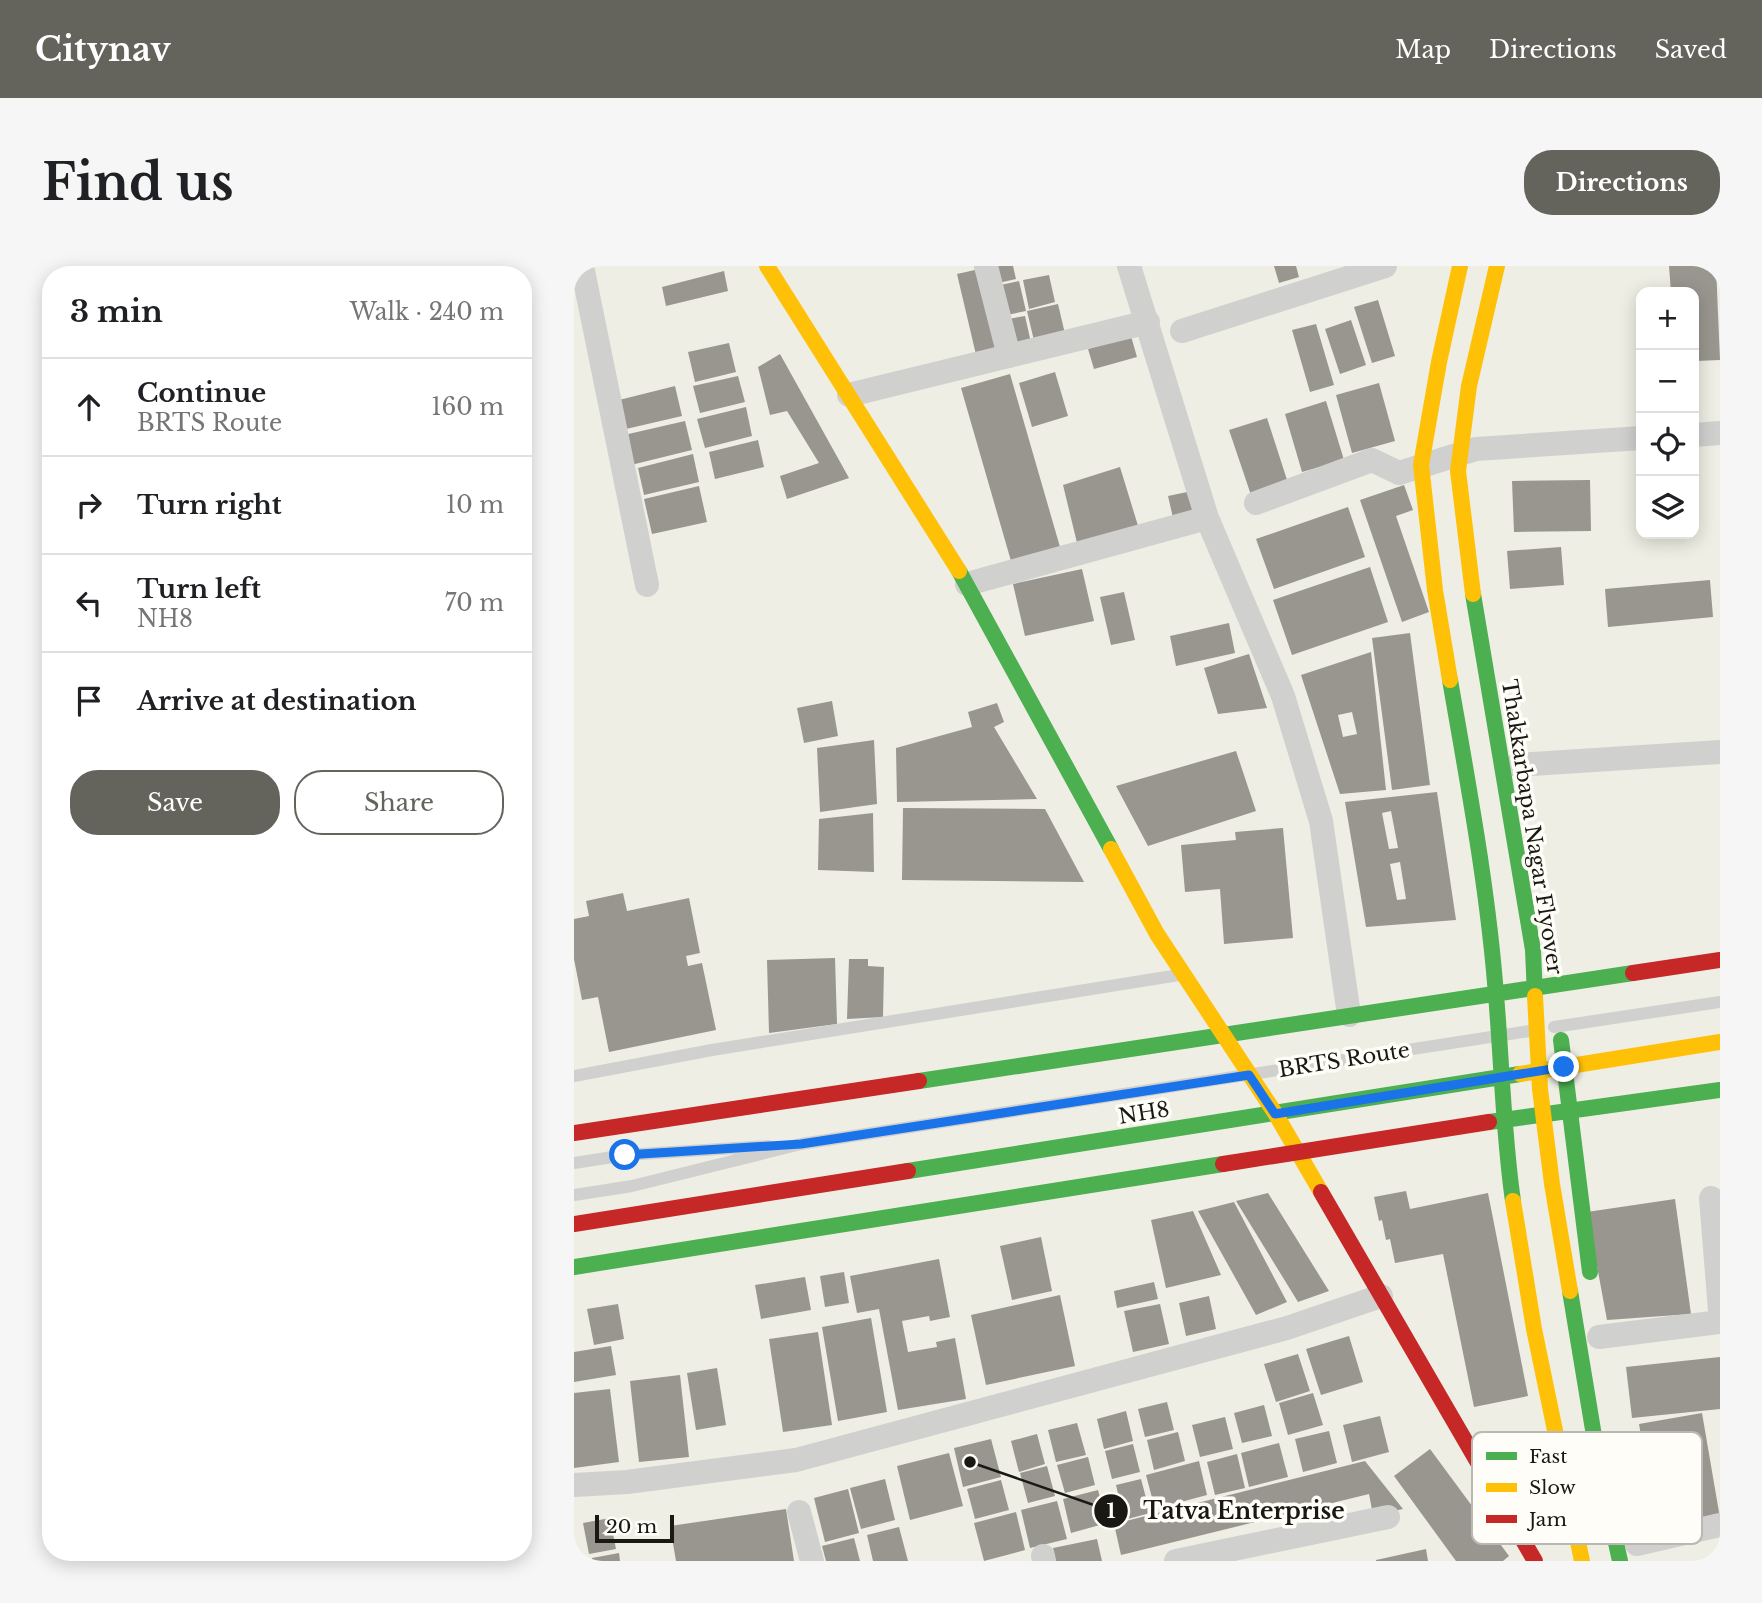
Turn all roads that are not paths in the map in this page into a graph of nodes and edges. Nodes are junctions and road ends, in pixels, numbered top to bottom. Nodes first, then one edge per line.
1 (582, 266) edge
2 (767, 266) edge
3 (986, 266) edge
4 (1129, 266) edge
5 (1385, 266) edge
6 (1460, 266) edge
7 (1497, 266) edge
8 (1513, 266) edge
9 (1507, 292) dead end
10 (1148, 322) junction
11 (1182, 331) dead end
12 (1009, 356) junction
13 (849, 395) junction
14 (1481, 423) dead end
15 (1720, 433) edge
16 (1699, 435) edge
17 (1636, 439) edge
18 (1443, 445) dead end
19 (1476, 455) junction
20 (1421, 465) junction
21 (1441, 483) dead end
22 (1256, 503) dead end
23 (1207, 517) junction
24 (1481, 524) dead end
25 (967, 584) junction
26 (647, 585) dead end
27 (1489, 590) dead end
28 (1493, 617) dead end
29 (1720, 752) edge
30 (1517, 765) junction
31 (1544, 920) dead end
32 (1720, 960) edge
33 (1183, 974) junction
34 (1517, 979) dead end
35 (1496, 994) junction
36 (1557, 999) junction
37 (1720, 1002) edge
38 (1349, 1015) junction
39 (1222, 1035) junction
40 (1498, 1036) junction
41 (1720, 1042) edge
42 (1564, 1067) junction
43 (1249, 1075) junction
44 (574, 1076) edge
45 (1500, 1077) junction
46 (1720, 1090) edge
47 (1569, 1109) junction
48 (1275, 1114) junction
49 (1504, 1121) junction
50 (1528, 1132) dead end
51 (574, 1133) edge
52 (801, 1144) junction
53 (1297, 1152) junction
54 (574, 1163) edge
55 (574, 1195) edge
56 (1711, 1198) dead end
57 (574, 1224) edge
58 (574, 1267) edge
59 (1592, 1284) dead end
60 (1381, 1296) junction
61 (1720, 1310) edge
62 (1720, 1322) edge
63 (1599, 1337) dead end
64 (1555, 1432) edge
65 (1593, 1432) edge
66 (1472, 1453) edge
67 (574, 1485) edge
68 (799, 1513) dead end
69 (1388, 1517) dead end
70 (1720, 1525) edge
71 (1702, 1530) edge
72 (1525, 1544) edge
73 (1651, 1544) edge
74 (1633, 1549) edge
75 (1269, 1551) edge
76 (812, 1561) edge
77 (1176, 1561) edge
78 (1535, 1561) edge

1 - 26 street
2 - 13 street
3 - 12 street
4 - 10 street
5 - 11 street
6 - 20 street
7 - 65 street, Thakkarbapa Nagar Flyover
8 - 9 street
10 - 12 street
10 - 23 street
12 - 13 street
13 - 25 street
14 - 19 street
15 - 16 street
17 - 19 street
18 - 21 street
19 - 20 street
20 - 22 street
20 - 35 street
23 - 25 street
23 - 38 street
24 - 27 street
25 - 33 street
28 - 30 street
29 - 30 street
30 - 31 street
32 - 36 street
33 - 39 street
33 - 44 lane
34 - 50 street, Thakkarbapa Nagar Flyover
35 - 36 street
35 - 38 street
35 - 40 street
36 - 37 lane, BRTS Route
36 - 40 lane, BRTS Route
36 - 42 street
38 - 39 street
39 - 43 street
39 - 51 street
40 - 43 lane, BRTS Route
40 - 45 street
41 - 42 street, NH8
42 - 45 street, NH8
42 - 47 street
43 - 48 street
43 - 52 lane, BRTS Route
45 - 48 street, NH8
45 - 49 street
46 - 47 street
47 - 49 street
47 - 59 street
48 - 53 street
48 - 57 street, NH8
49 - 53 street
49 - 64 street
52 - 54 lane, BRTS Route
52 - 55 lane, BRTS Route
53 - 58 street
53 - 60 street
56 - 61 street
60 - 66 street
60 - 67 street
62 - 63 street
68 - 76 street
69 - 75 street
70 - 71 street
72 - 78 street
73 - 74 street
75 - 77 street

